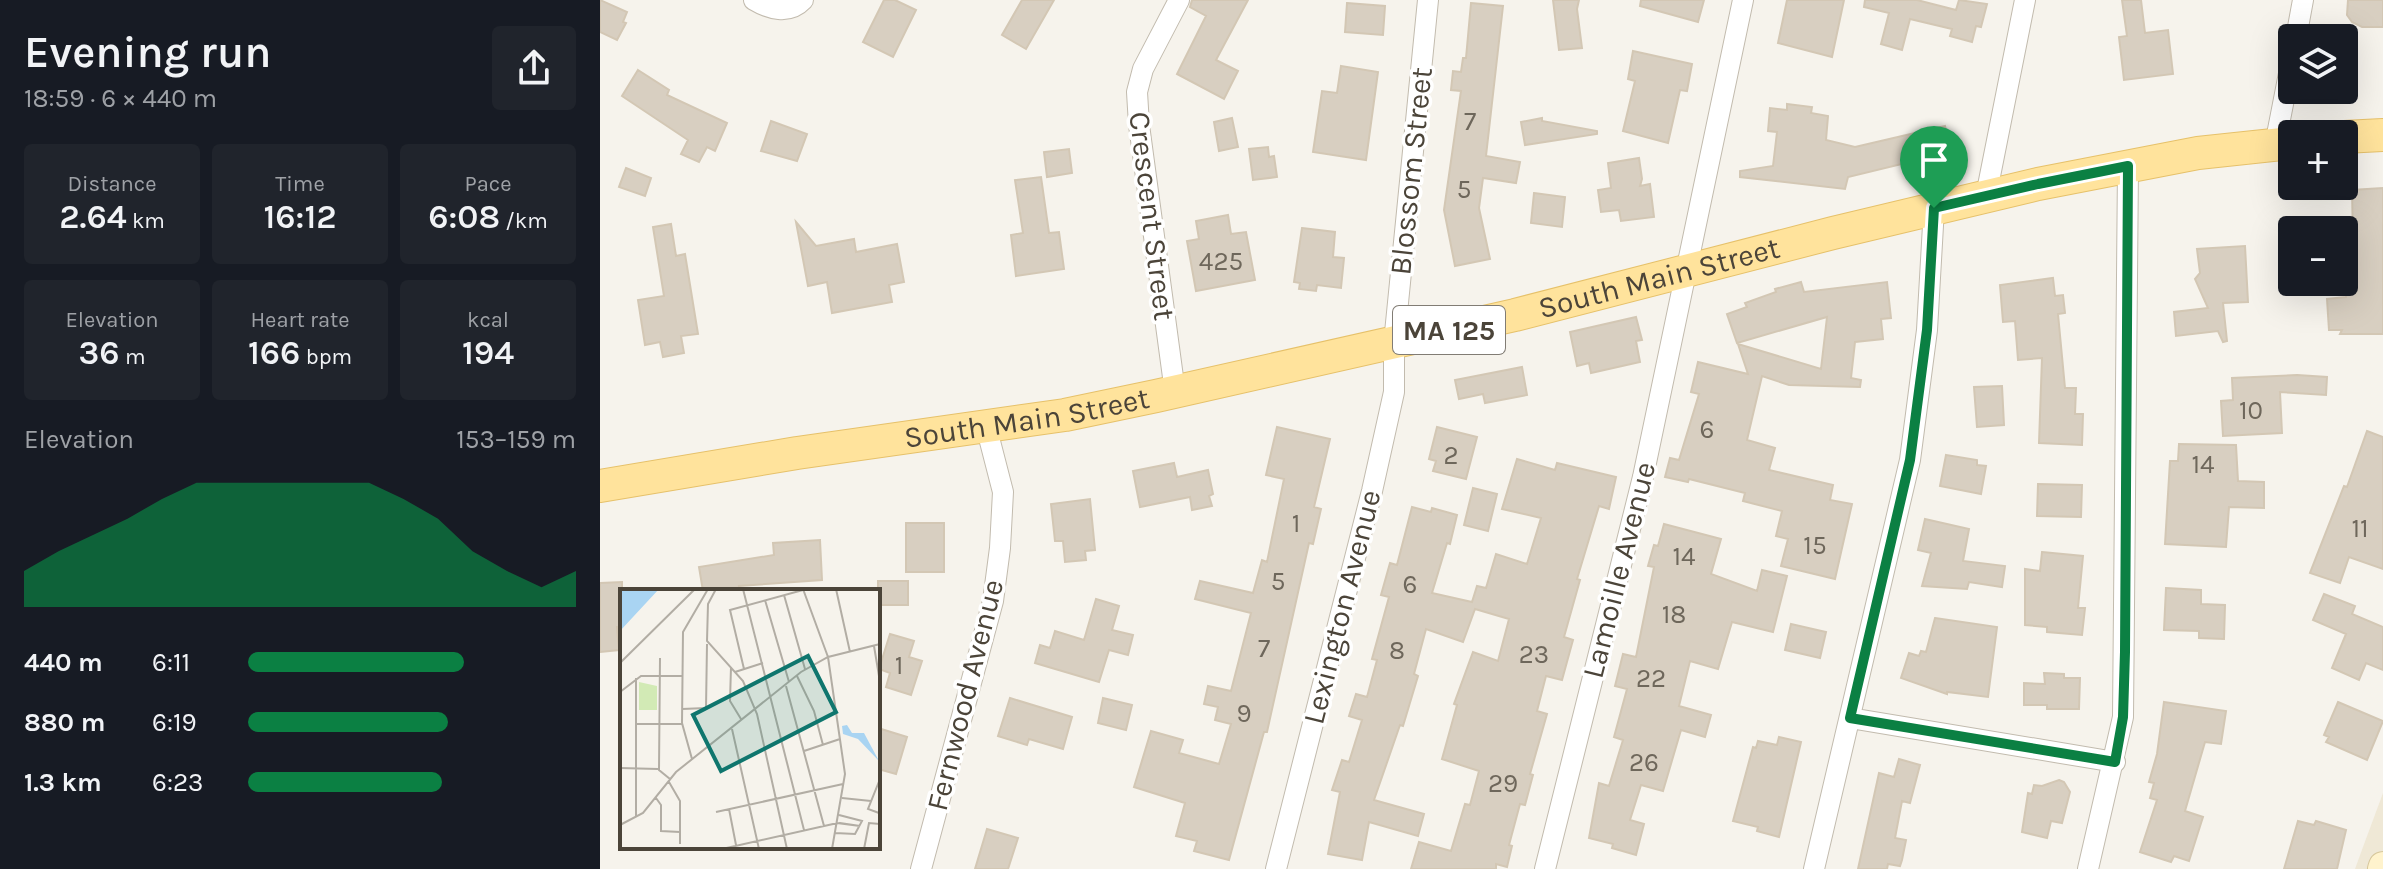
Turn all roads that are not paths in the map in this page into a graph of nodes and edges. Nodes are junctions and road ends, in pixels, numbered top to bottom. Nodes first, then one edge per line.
1 (754, 0) edge
2 (803, 0) edge
3 (1179, 0) edge
4 (1428, 0) edge
5 (1743, 0) edge
6 (2025, 0) edge
7 (2303, 0) edge
8 (2299, 24) edge
9 (2383, 135) edge
10 (2358, 136) edge
11 (2278, 145) edge
12 (2128, 166) junction
13 (1986, 196) junction
14 (1934, 208) junction
15 (1687, 270) junction
16 (1394, 343) junction
17 (1175, 392) junction
18 (986, 426) junction
19 (600, 486) edge
20 (1850, 718) junction
21 (2115, 762) junction
22 (921, 869) edge
23 (1276, 869) edge
24 (1545, 869) edge
25 (1814, 869) edge
26 (2088, 869) edge

1 - 2 street
3 - 17 street, Crescent Street
4 - 16 street, Blossom Street
5 - 15 street, Lamoille Avenue
6 - 13 street
7 - 8 street
9 - 10 main road
11 - 12 main road, South Main Street / MA 125
12 - 13 main road, South Main Street / MA 125
12 - 21 street
13 - 14 main road, South Main Street / MA 125
14 - 15 main road, South Main Street / MA 125
14 - 20 street
15 - 16 main road, South Main Street / MA 125
15 - 24 street, Lamoille Avenue
16 - 17 main road, South Main Street / MA 125
16 - 23 street, Lexington Avenue
17 - 18 main road, South Main Street / MA 125
18 - 19 main road, South Main Street / MA 125
18 - 22 street, Fernwood Avenue
20 - 21 street
20 - 25 street
21 - 26 street

